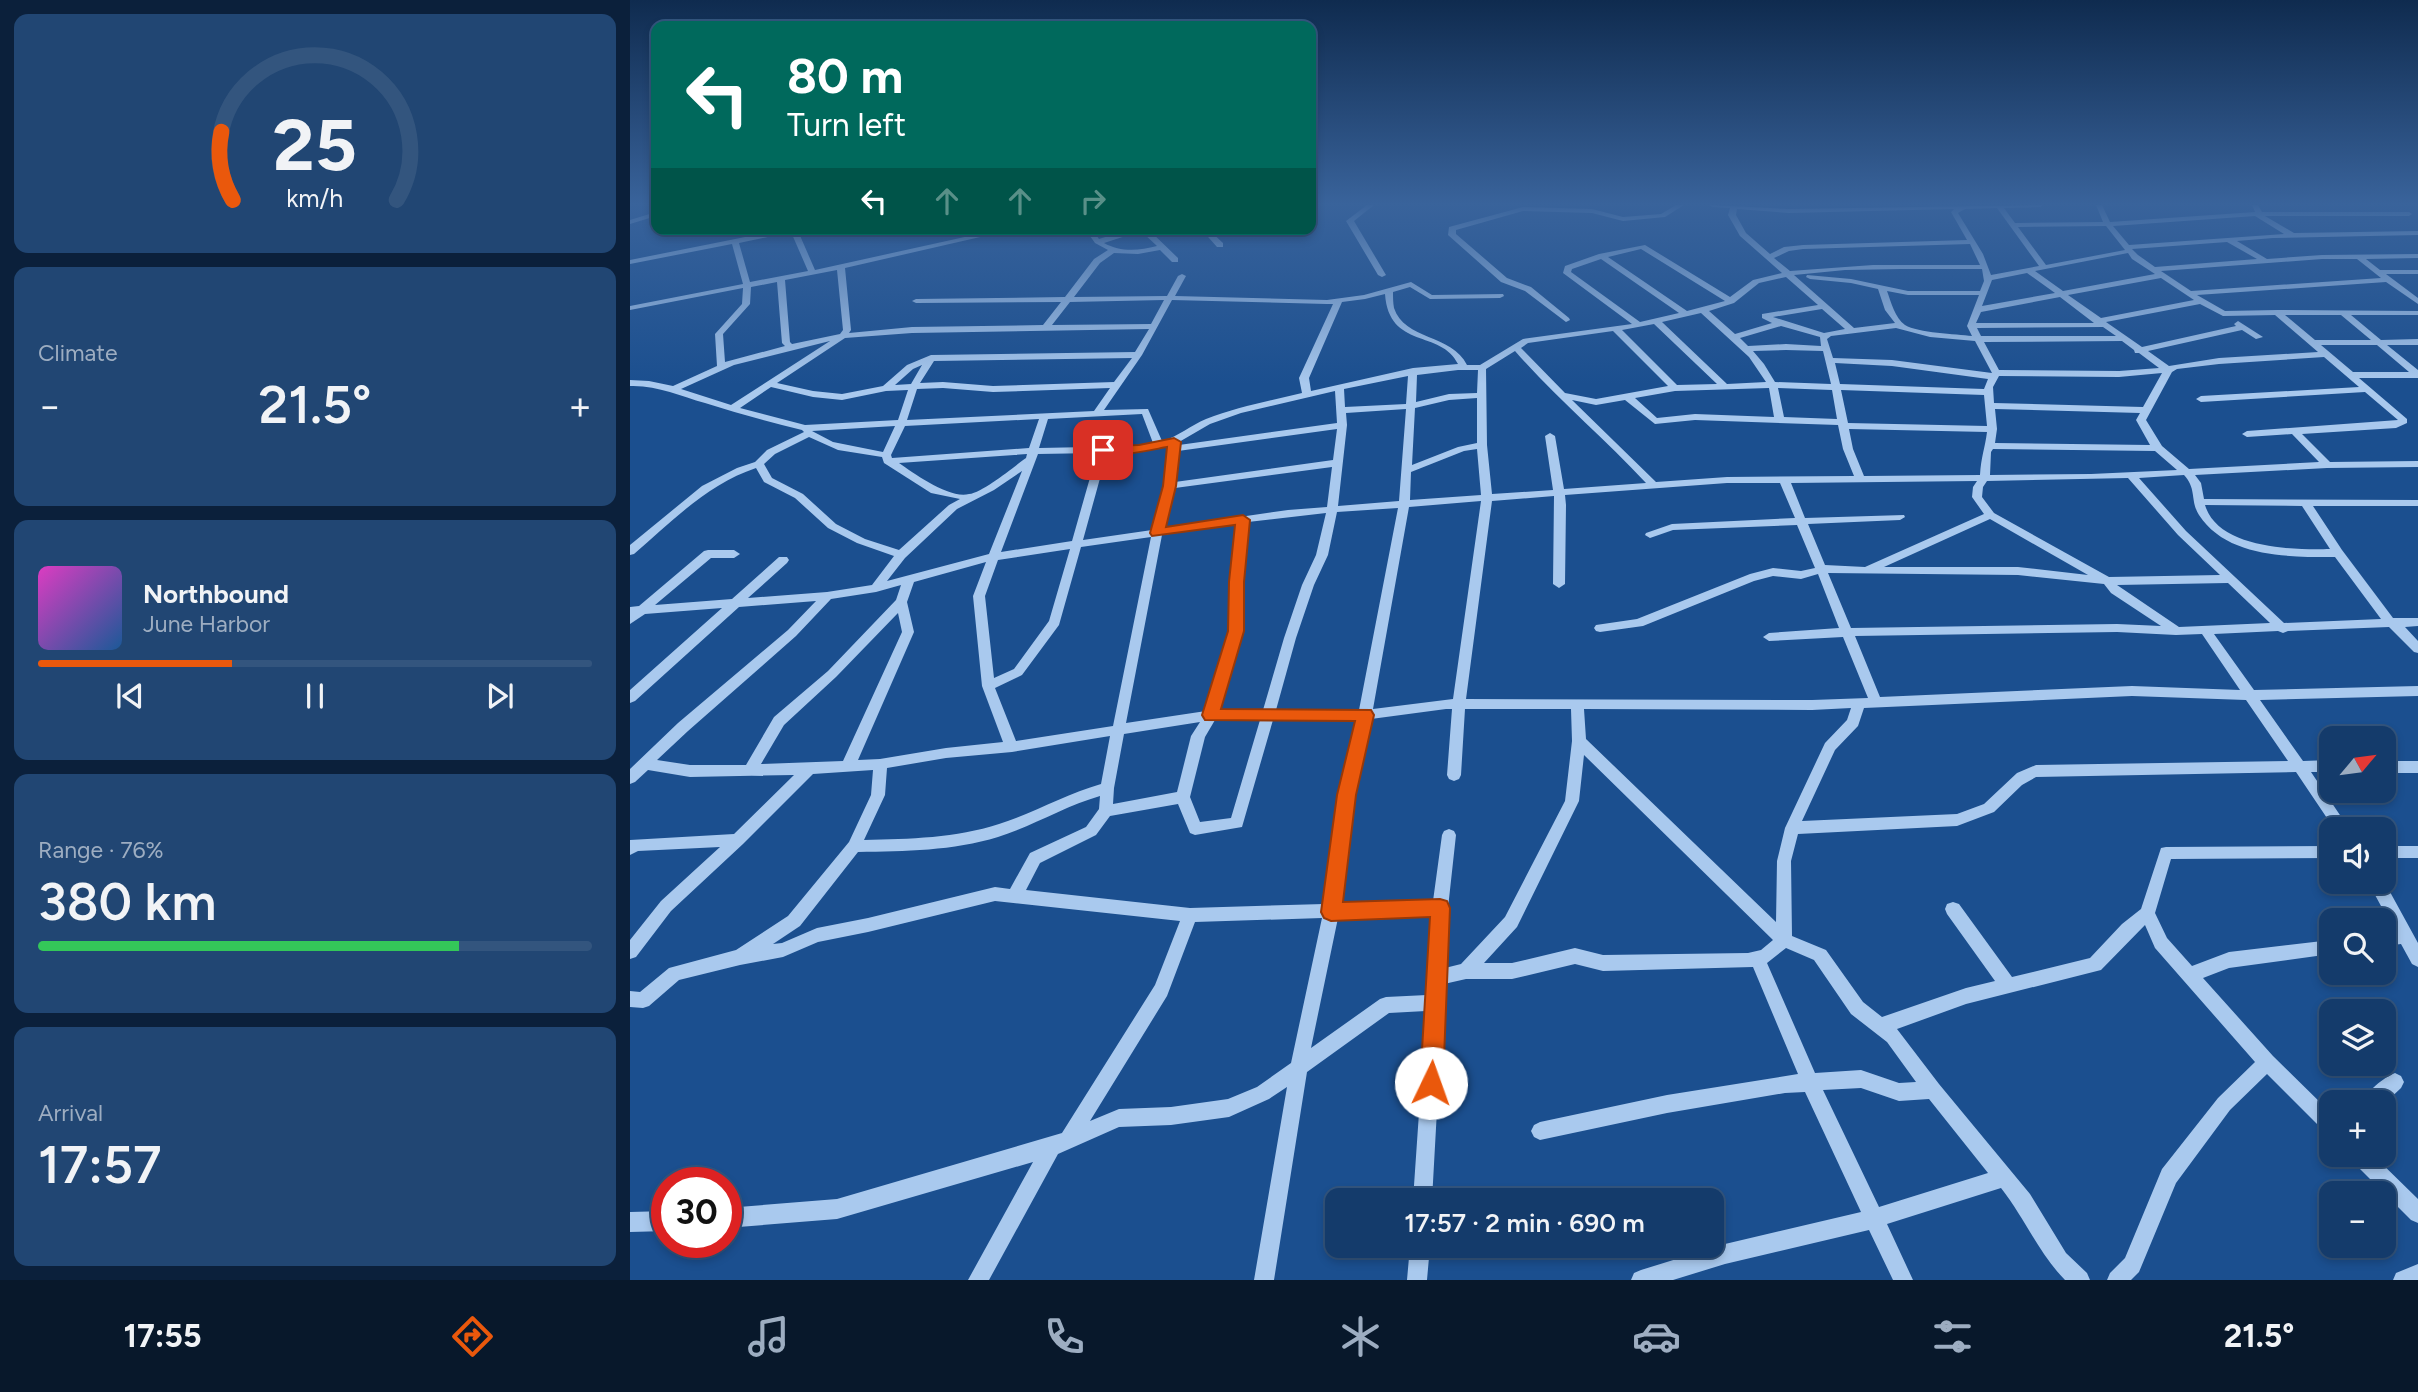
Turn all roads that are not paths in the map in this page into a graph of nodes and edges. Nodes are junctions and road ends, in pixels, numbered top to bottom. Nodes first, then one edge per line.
1 (741, 265) edge
2 (809, 265) edge
3 (851, 265) edge
4 (1094, 265) edge
5 (1376, 265) edge
6 (1487, 265) edge
7 (1575, 265) edge
8 (1615, 265) edge
9 (1674, 265) edge
10 (1781, 265) edge
11 (2049, 265) edge
12 (2148, 265) edge
13 (2213, 265) edge
14 (2369, 265) edge
15 (2043, 266) joint
16 (841, 267) junction
17 (1985, 267) joint
18 (2027, 269) junction
19 (2154, 269) junction
20 (812, 272) junction
21 (2378, 272) junction
22 (2418, 272) edge
23 (1382, 275) dead end
24 (1795, 275) junction
25 (2162, 275) junction
26 (1182, 276) dead end
27 (781, 278) junction
28 (1988, 278) junction
29 (2388, 281) junction
30 (747, 285) junction
31 (1882, 288) junction
32 (1388, 290) junction
33 (1983, 293) junction
34 (2189, 293) junction
35 (2060, 294) junction
36 (1500, 296) dead end
37 (1170, 298) junction
38 (1068, 299) junction
39 (2416, 300) edge
40 (1731, 301) junction
41 (2201, 301) junction
42 (916, 302) dead end
43 (1338, 302) junction
44 (1823, 306) junction
45 (630, 308) edge
46 (1702, 309) junction
47 (1976, 310) junction
48 (2277, 312) junction
49 (1684, 313) junction
50 (2344, 313) junction
51 (2418, 313) edge
52 (2223, 314) junction
53 (1566, 320) dead end
54 (1656, 321) junction
55 (1778, 323) junction
56 (2099, 323) junction
57 (1639, 325) junction
58 (1901, 325) junction
59 (1153, 326) junction
60 (1972, 326) junction
61 (1046, 327) junction
62 (2243, 327) junction
63 (1615, 328) junction
64 (1851, 330) junction
65 (1825, 336) junction
66 (843, 337) junction
67 (2259, 337) dead end
68 (1732, 338) junction
69 (1978, 339) junction
70 (2121, 339) junction
71 (2379, 342) junction
72 (2418, 342) edge
73 (2311, 343) junction
74 (790, 347) junction
75 (1516, 347) junction
76 (1745, 349) junction
77 (1825, 349) junction
78 (2138, 351) junction
79 (2324, 354) junction
80 (1138, 355) junction
81 (931, 358) junction
82 (1829, 360) junction
83 (721, 367) junction
84 (1464, 367) junction
85 (1482, 368) junction
86 (2168, 370) junction
87 (1413, 371) junction
88 (1993, 375) junction
89 (2418, 375) edge
90 (2350, 376) junction
91 (630, 383) edge
92 (772, 385) junction
93 (1117, 385) junction
94 (1772, 385) junction
95 (1724, 386) junction
96 (1835, 387) junction
97 (677, 388) junction
98 (886, 388) junction
99 (913, 388) junction
100 (1339, 388) junction
101 (1675, 388) junction
102 (2367, 389) junction
103 (1987, 392) junction
104 (1307, 395) junction
105 (1560, 395) junction
106 (1482, 396) junction
107 (1627, 396) junction
108 (2202, 399) dead end
109 (1412, 406) junction
110 (1990, 406) junction
111 (733, 408) junction
112 (2145, 410) junction
113 (1341, 411) junction
114 (1098, 412) junction
115 (1044, 417) junction
116 (1780, 420) junction
117 (902, 422) junction
118 (1843, 424) junction
119 (1342, 425) junction
120 (1992, 429) junction
121 (806, 431) junction
122 (2294, 431) junction
123 (2247, 434) dead end
124 (1550, 436) dead end
125 (1159, 445) junction
126 (1174, 445) junction
127 (1482, 445) junction
128 (1990, 446) junction
129 (2156, 448) junction
130 (1103, 450) junction
131 (1032, 455) junction
132 (887, 458) junction
133 (1336, 463) junction
134 (759, 464) junction
135 (2418, 464) edge
136 (2327, 465) junction
137 (1408, 470) junction
138 (2186, 474) junction
139 (2132, 476) junction
140 (1984, 477) junction
141 (1860, 478) junction
142 (1784, 479) junction
143 (1170, 486) junction
144 (1654, 486) junction
145 (1559, 493) junction
146 (968, 498) junction
147 (1487, 499) junction
148 (2199, 502) junction
149 (2306, 503) junction
150 (2418, 503) edge
151 (1404, 504) junction
152 (1332, 510) junction
153 (1990, 515) junction
154 (1900, 517) dead end
155 (1243, 520) junction
156 (1800, 522) junction
157 (1157, 533) junction
158 (1650, 535) dead end
159 (1075, 545) junction
160 (630, 551) edge
161 (2338, 553) junction
162 (734, 554) dead end
163 (901, 555) junction
164 (991, 557) junction
165 (783, 560) dead end
166 (1824, 569) junction
167 (1866, 571) junction
168 (909, 579) junction
169 (2230, 579) junction
170 (2106, 581) junction
171 (1559, 584) dead end
172 (876, 588) junction
173 (827, 596) junction
174 (901, 602) junction
175 (738, 603) junction
176 (636, 611) edge
177 (630, 620) edge
178 (2389, 621) junction
179 (2418, 622) edge
180 (1600, 628) dead end
181 (2283, 629) junction
182 (2177, 631) junction
183 (2206, 631) junction
184 (1847, 632) junction
185 (1769, 637) dead end
186 (2418, 649) edge
187 (988, 686) junction
188 (2418, 691) edge
189 (2250, 695) junction
190 (630, 698) edge
191 (1876, 702) junction
192 (1458, 703) junction
193 (1858, 703) junction
194 (1577, 705) junction
195 (1211, 715) junction
196 (1365, 715) junction
197 (1267, 716) junction
198 (1120, 730) junction
199 (1579, 741) junction
200 (1012, 747) junction
201 (646, 764) junction
202 (880, 764) junction
203 (848, 766) junction
204 (2297, 766) junction
205 (2319, 766) edge
206 (2396, 767) edge
207 (2418, 767) edge
208 (751, 769) junction
209 (809, 769) junction
210 (1454, 775) dead end
211 (630, 778) edge
212 (1107, 788) junction
213 (1183, 797) junction
214 (1106, 811) junction
215 (2334, 817) edge
216 (1792, 828) junction
217 (1449, 835) dead end
218 (738, 841) junction
219 (854, 846) junction
220 (630, 849) edge
221 (2319, 852) edge
222 (2396, 852) edge
223 (2418, 852) edge
224 (2383, 894) edge
225 (1014, 897) junction
226 (1440, 908) junction
227 (1953, 909) dead end
228 (1331, 912) junction
229 (2147, 913) junction
230 (1190, 915) junction
231 (2406, 936) junction
232 (2396, 937) edge
233 (1784, 940) junction
234 (2319, 949) edge
235 (630, 951) edge
236 (740, 957) junction
237 (1757, 958) junction
238 (2418, 959) edge
239 (1466, 971) junction
240 (2190, 975) junction
241 (1436, 978) junction
242 (2008, 986) junction
243 (630, 999) edge
244 (1435, 1003) junction
245 (1881, 1026) junction
246 (2267, 1062) junction
247 (1299, 1065) junction
248 (1810, 1082) junction
249 (2395, 1082) dead end
250 (1933, 1090) junction
251 (2386, 1090) edge
252 (2319, 1114) edge
253 (1540, 1131) dead end
254 (1060, 1143) junction
255 (2372, 1167) edge
256 (2003, 1178) junction
257 (1424, 1188) edge
258 (2418, 1213) edge
259 (742, 1217) edge
260 (1872, 1219) junction
261 (651, 1221) edge
262 (630, 1222) edge
263 (1419, 1258) edge
264 (2418, 1274) edge
265 (1645, 1279) edge
266 (978, 1280) edge
267 (1264, 1280) edge
268 (1417, 1280) edge
269 (1903, 1280) edge
270 (2080, 1280) edge
271 (2117, 1280) edge
272 (2403, 1280) edge

1 - 30 street
2 - 20 street
3 - 16 street
4 - 38 street
5 - 23 street
6 - 53 street
7 - 57 street
8 - 49 street
9 - 40 street
10 - 24 street
11 - 15 street
12 - 19 street
13 - 19 street
14 - 21 street
15 - 18 street
16 - 20 street
16 - 66 street
17 - 24 street
17 - 28 street
18 - 28 street
18 - 35 street
19 - 25 street
20 - 27 street
21 - 22 street
21 - 29 street
24 - 31 street
24 - 40 street
24 - 44 street
25 - 34 street
25 - 35 street
26 - 37 street
27 - 30 street
27 - 74 street
28 - 33 street
29 - 34 street
29 - 39 street
30 - 45 street
30 - 83 street
31 - 33 street
31 - 58 street
32 - 36 street
32 - 43 street
32 - 84 street
33 - 47 street
34 - 41 street
35 - 47 street
35 - 56 street
37 - 38 street
37 - 43 street
37 - 59 street
38 - 42 street
38 - 61 street
40 - 46 street
41 - 52 street
41 - 56 street
43 - 104 street
44 - 55 street
44 - 64 street
46 - 49 street
46 - 68 street
47 - 60 street
48 - 50 street
48 - 52 street
48 - 73 street
49 - 54 street
50 - 51 street
50 - 71 street
52 - 62 street
54 - 57 street
54 - 95 street
55 - 65 street
55 - 68 street
56 - 60 street
56 - 70 street
57 - 63 street
58 - 64 street
58 - 69 street
59 - 61 street
59 - 80 street
60 - 69 street
61 - 66 street
62 - 67 street
62 - 78 street
63 - 75 street
63 - 101 street
64 - 65 street
65 - 77 street
66 - 74 street
66 - 92 street
68 - 76 street
69 - 70 street
69 - 88 street
70 - 78 street
71 - 72 street
71 - 73 street
71 - 89 street
73 - 79 street
74 - 83 street
75 - 85 street
75 - 105 street
76 - 77 street
76 - 94 street
77 - 82 street
78 - 86 street
79 - 86 street
79 - 90 street
80 - 81 street
80 - 93 street
81 - 98 street
81 - 99 street
82 - 88 street
82 - 96 street
83 - 97 street
84 - 85 street
84 - 87 street
85 - 106 street
86 - 88 street
86 - 112 street
87 - 100 street
87 - 109 street
88 - 103 street
89 - 90 street
90 - 102 street
91 - 97 street
92 - 98 street
92 - 111 street
93 - 99 street
93 - 114 street
94 - 95 street
94 - 96 street
94 - 116 street
95 - 101 street
96 - 103 street
96 - 118 street
97 - 111 street
98 - 99 street
99 - 117 street
100 - 104 street
100 - 113 street
101 - 107 street
102 - 108 street
102 - 122 street
103 - 110 street
104 - 126 street
105 - 107 street
105 - 144 street
106 - 109 street
106 - 127 street
107 - 116 street
109 - 113 street
109 - 137 street
110 - 112 street
110 - 120 street
111 - 121 street
112 - 129 street
113 - 119 street
114 - 115 street
114 - 125 street
115 - 117 street
115 - 131 street
116 - 118 street
117 - 121 street
117 - 132 street
118 - 120 street
118 - 141 street
119 - 126 street
119 - 133 street
120 - 128 street
121 - 132 street
121 - 134 street
122 - 123 street
122 - 136 street
124 - 145 street
125 - 126 street
125 - 130 street
126 - 143 street
127 - 137 street
127 - 147 street
128 - 129 street
128 - 140 street
129 - 138 street
130 - 131 street
130 - 159 street
131 - 132 street
131 - 146 street
131 - 164 street
132 - 146 street
133 - 143 street
133 - 152 street
134 - 160 street
134 - 163 street
135 - 136 street
136 - 138 street
137 - 151 street
138 - 139 street
138 - 148 street
139 - 140 street
139 - 169 street
140 - 141 street
140 - 153 street
141 - 142 street
142 - 144 street
142 - 156 street
143 - 157 street
144 - 145 street
145 - 147 street
145 - 171 street
146 - 163 street
147 - 151 street
147 - 192 street
148 - 149 street
148 - 161 street
149 - 150 street
149 - 161 street
151 - 152 street
151 - 196 street
152 - 155 street
152 - 197 street
153 - 167 street
153 - 170 street
154 - 156 street
155 - 157 street
155 - 195 street
156 - 158 street
156 - 166 street
157 - 159 street
157 - 198 street
159 - 164 street
159 - 187 street
161 - 178 street
162 - 176 street
163 - 172 street
164 - 168 street
164 - 187 street
165 - 175 street
166 - 167 street
166 - 180 street
166 - 184 street
167 - 170 street
168 - 172 street
168 - 174 street
169 - 170 street
169 - 181 street
170 - 182 street
172 - 173 street
173 - 175 street
173 - 201 street
174 - 203 street
174 - 208 street
175 - 176 street
175 - 190 street
176 - 177 street
178 - 179 street
178 - 181 street
178 - 186 street
181 - 183 street
182 - 183 street
182 - 184 street
183 - 189 street
184 - 185 street
184 - 191 street
187 - 200 street
188 - 189 street
189 - 191 street
189 - 204 street
191 - 193 street
192 - 194 street
192 - 196 street
192 - 210 street
193 - 194 street
193 - 216 street
194 - 199 street
195 - 197 street
195 - 198 street
195 - 213 street
196 - 197 street
196 - 228 street
197 - 213 street
198 - 200 street
198 - 212 street
199 - 233 street
199 - 239 street
200 - 202 street
201 - 208 street
201 - 211 street
202 - 203 street
202 - 219 street
203 - 209 street
204 - 205 street
204 - 215 street
204 - 216 street
206 - 207 street
208 - 209 street
209 - 218 street
212 - 214 street
212 - 219 street
213 - 214 street
214 - 225 street
216 - 233 street
217 - 226 street
218 - 220 street
218 - 235 street
219 - 236 street
221 - 229 street
222 - 223 street
224 - 231 street
225 - 230 street
225 - 236 street
226 - 228 street
226 - 241 street
227 - 242 street
228 - 230 street
228 - 247 street
229 - 240 street
229 - 242 street
230 - 254 street
231 - 232 street
231 - 238 street
233 - 237 street
233 - 245 street
234 - 240 street
236 - 243 street
237 - 239 street
237 - 248 street
239 - 241 street
240 - 246 street
241 - 244 street
242 - 245 street
244 - 247 street
244 - 257 street
245 - 250 street
246 - 252 street
246 - 271 street
247 - 254 street
247 - 267 street
248 - 250 street
248 - 253 street
248 - 260 street
249 - 251 street
250 - 256 street
254 - 259 street
254 - 266 street
255 - 258 street
256 - 260 street
256 - 270 street
260 - 265 street
260 - 269 street
261 - 262 street
263 - 268 street
264 - 272 street

